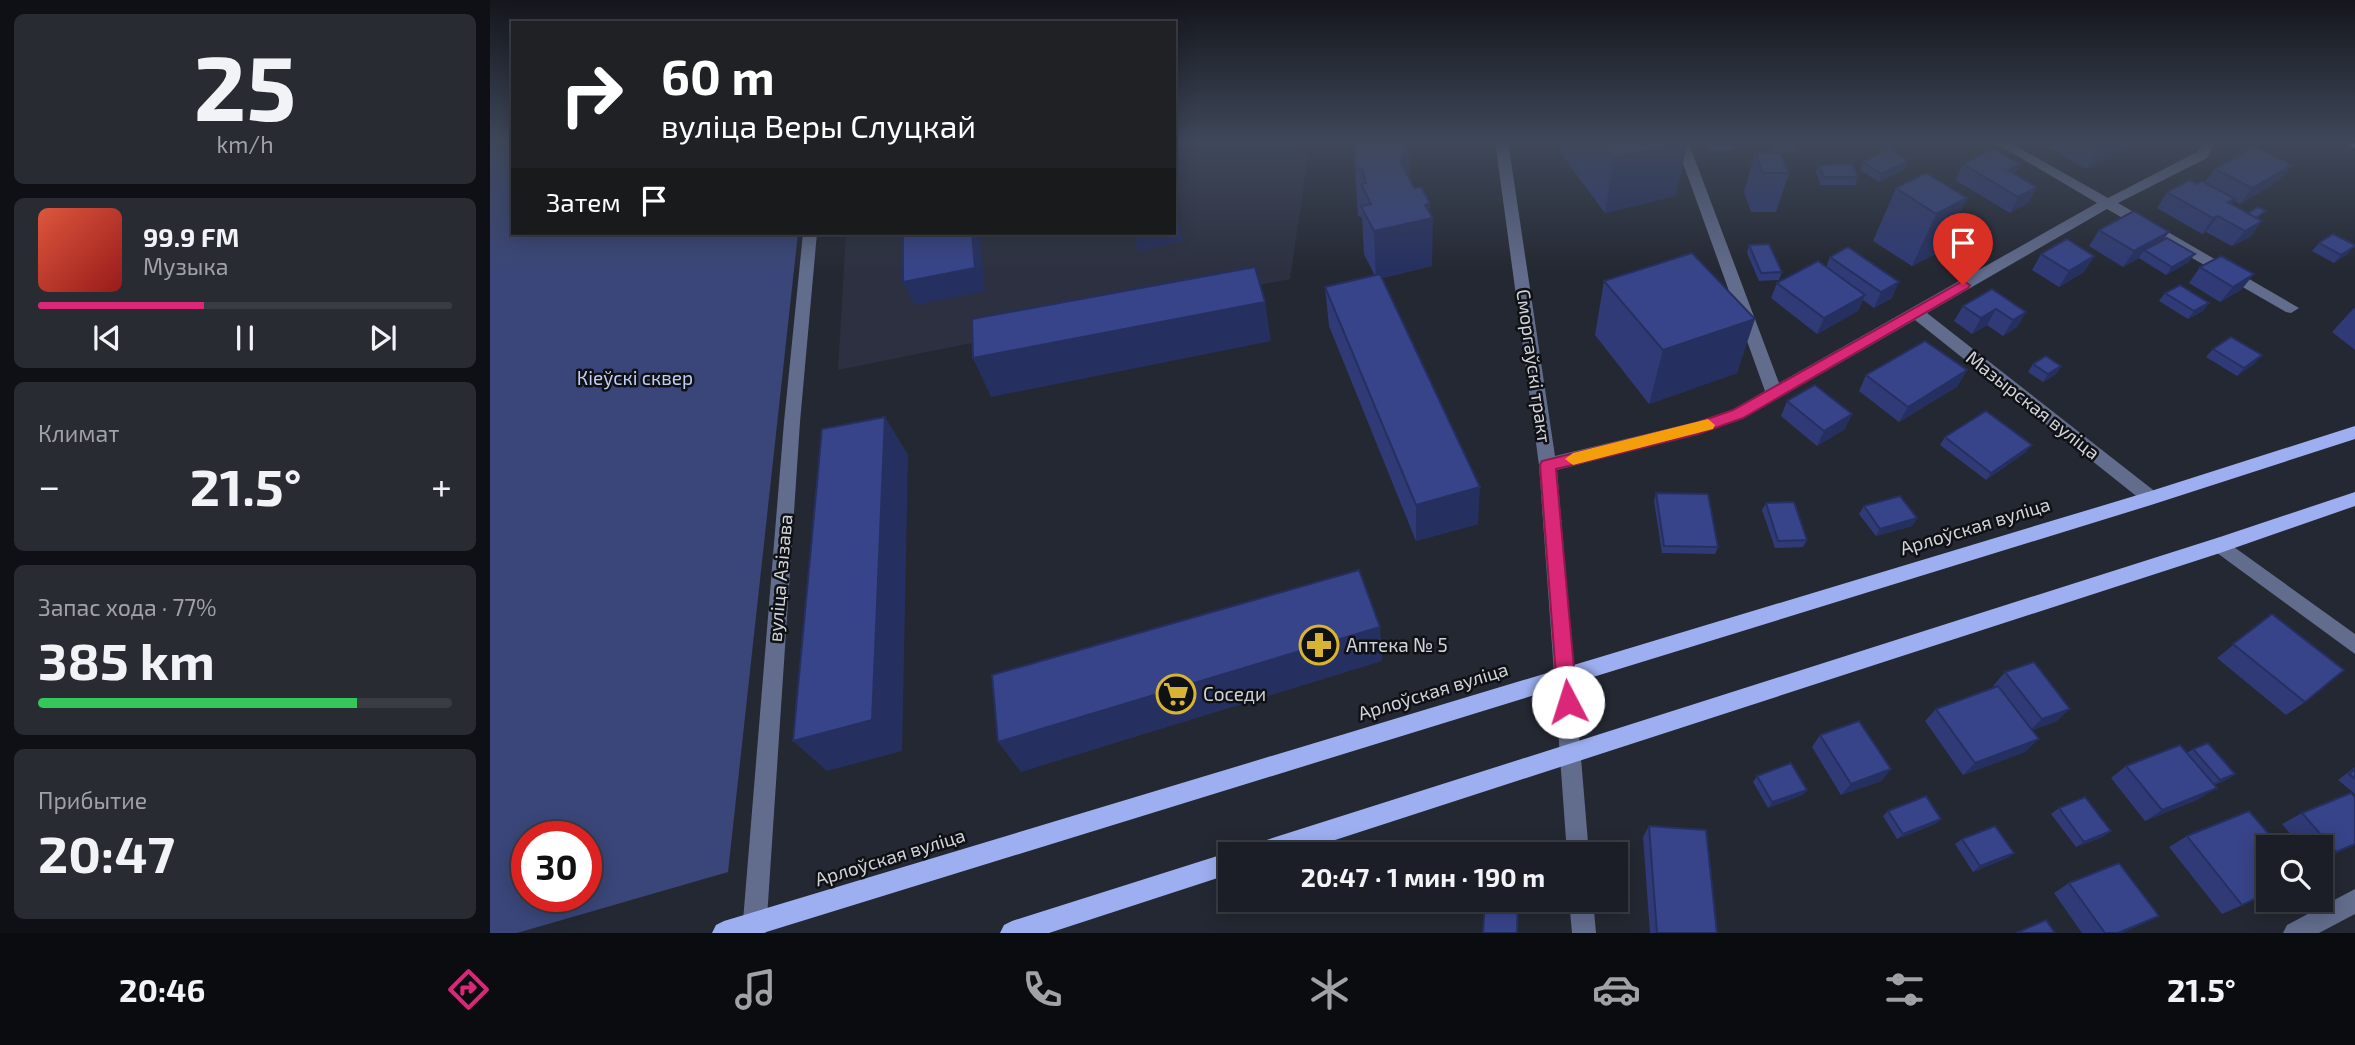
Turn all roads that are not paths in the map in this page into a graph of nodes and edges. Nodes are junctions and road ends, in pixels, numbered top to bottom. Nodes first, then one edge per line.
1 (1507, 185) edge
2 (1697, 185) edge
3 (2073, 185) edge
4 (2144, 185) edge
5 (2106, 204) junction
6 (810, 235) edge
7 (2291, 308) dead end
8 (1916, 313) junction
9 (1774, 394) junction
10 (2355, 432) edge
11 (1548, 465) junction
12 (2151, 498) junction
13 (2355, 499) edge
14 (2220, 545) junction
15 (2355, 645) edge
16 (1566, 676) junction
17 (1572, 752) junction
18 (1294, 842) edge
19 (1577, 842) edge
20 (1218, 867) edge
21 (2355, 901) edge
22 (1582, 912) edge
23 (755, 928) edge
24 (724, 933) edge
25 (1012, 933) edge
26 (1584, 933) edge
27 (2295, 933) edge

1 - 11 street, Сморгаўскі тракт
2 - 9 street
3 - 5 street
4 - 5 street
5 - 7 street
5 - 8 street
6 - 23 street, вуліца Азізава
8 - 9 street
8 - 12 street, Мазырская вуліца
9 - 11 street
10 - 12 main road, Арлоўская вуліца
11 - 16 street, Сморгаўскі тракт
12 - 16 main road, Арлоўская вуліца
13 - 14 main road
14 - 15 street
14 - 17 main road
16 - 17 street, Сморгаўскі тракт
16 - 23 main road, Арлоўская вуліца
17 - 18 main road
17 - 19 street
20 - 25 main road
21 - 27 street
22 - 26 street
23 - 24 main road, Арлоўская вуліца

